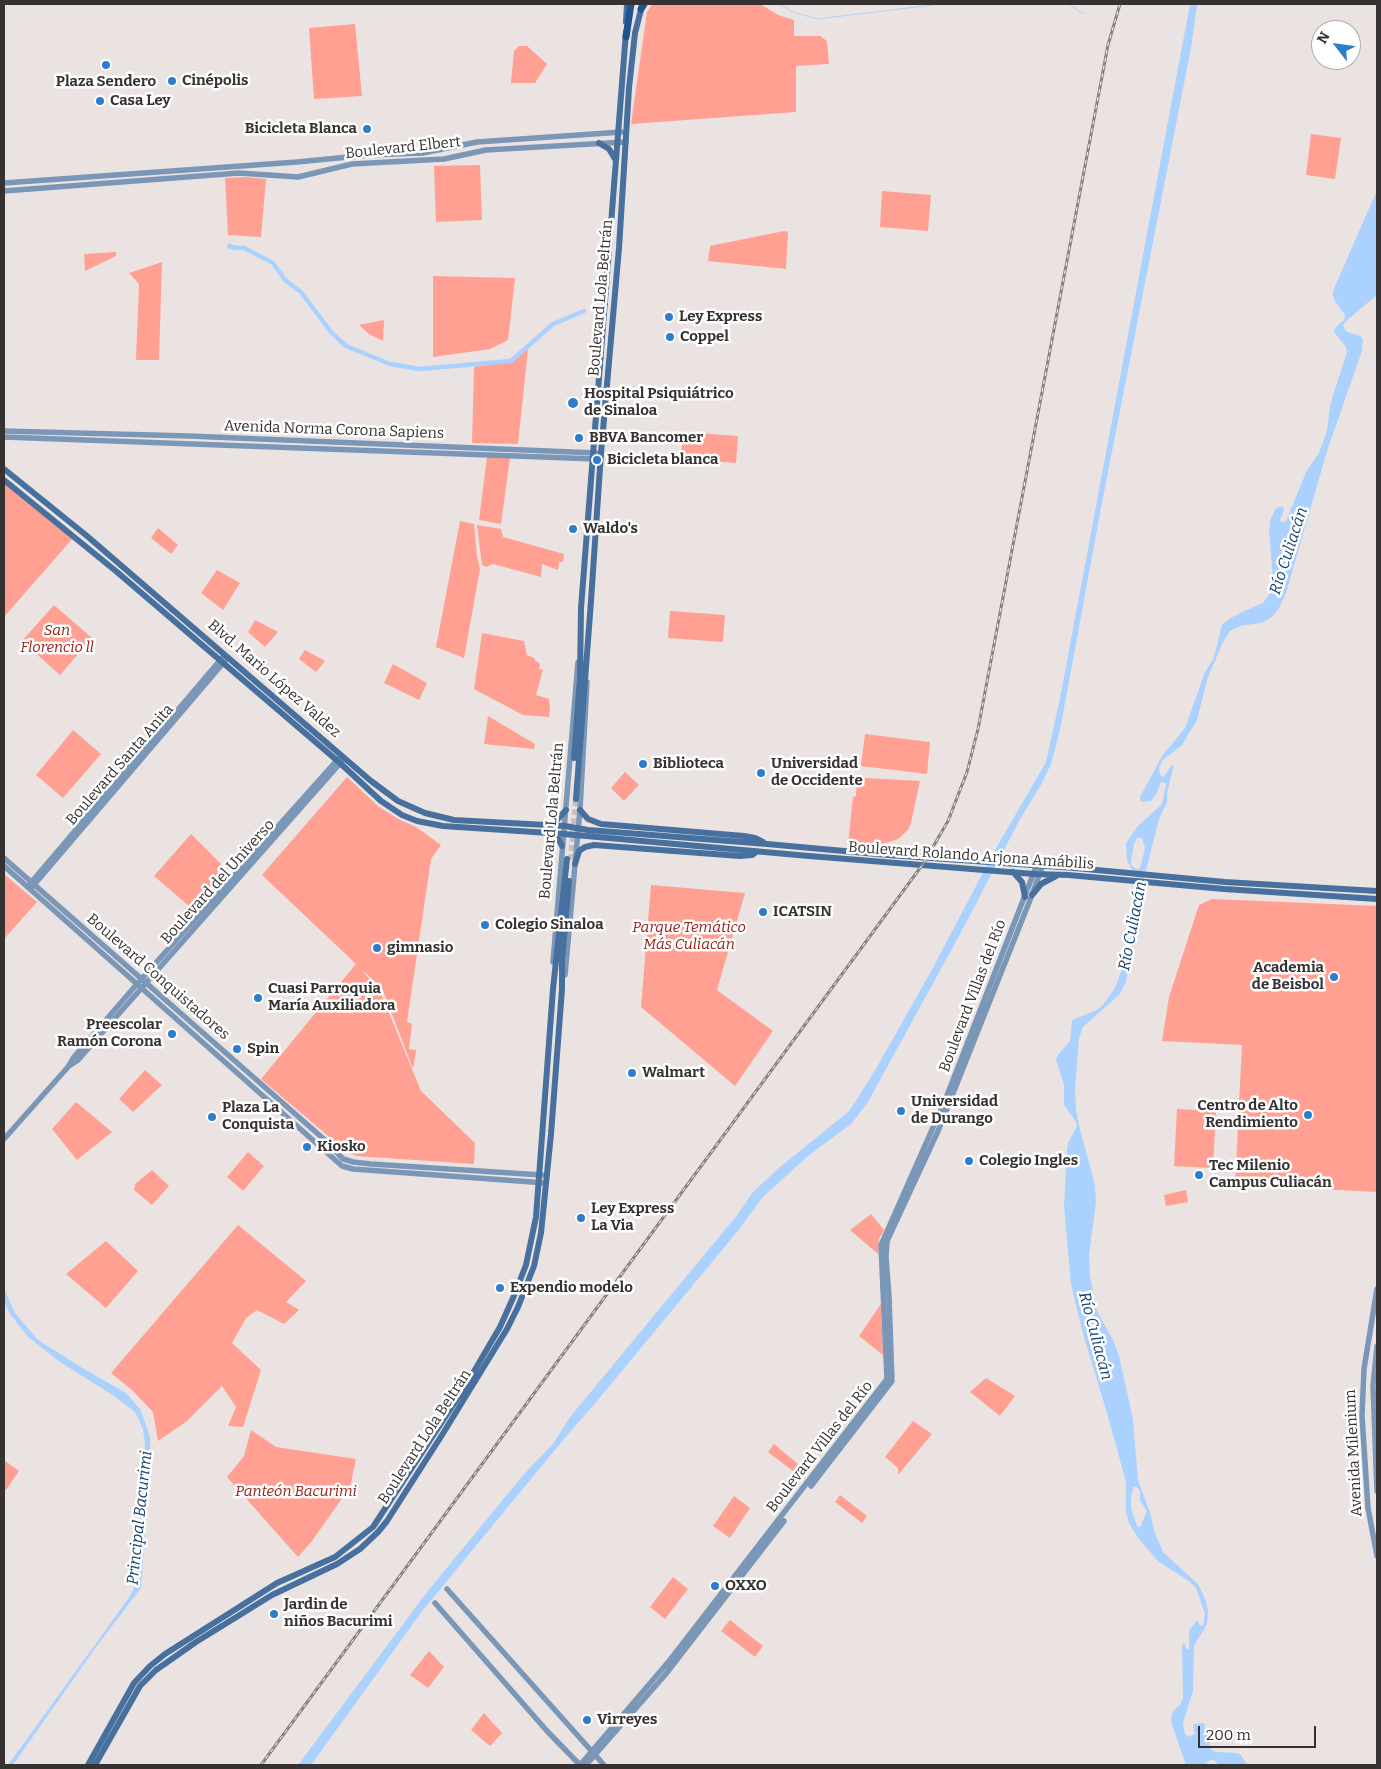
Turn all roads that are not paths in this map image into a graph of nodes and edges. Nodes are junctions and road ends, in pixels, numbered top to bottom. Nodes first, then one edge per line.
1 (627, 4) edge
2 (631, 4) edge
3 (643, 5) edge
4 (626, 36) junction
5 (626, 131) junction
6 (617, 133) junction
7 (617, 142) junction
8 (626, 142) junction
9 (599, 143) junction
10 (616, 160) junction
11 (4, 183) edge
12 (4, 191) edge
13 (4, 431) edge
14 (67, 436) junction
15 (4, 437) edge
16 (593, 456) junction
17 (600, 456) junction
18 (4, 469) edge
19 (4, 480) edge
20 (227, 656) junction
21 (222, 662) junction
22 (343, 756) junction
23 (338, 762) junction
24 (573, 805) junction
25 (548, 825) junction
26 (564, 826) junction
27 (577, 832) junction
28 (546, 833) junction
29 (563, 834) junction
30 (767, 844) junction
31 (562, 846) junction
32 (756, 852) junction
33 (4, 858) edge
34 (570, 859) junction
35 (4, 866) edge
36 (1038, 870) junction
37 (1013, 872) junction
38 (1074, 872) junction
39 (1059, 874) junction
40 (31, 886) junction
41 (1225, 886) junction
42 (1377, 891) edge
43 (1027, 899) junction
44 (1377, 899) edge
45 (141, 983) junction
46 (4, 1139) edge
47 (543, 1175) junction
48 (543, 1182) junction
49 (1377, 1289) edge
50 (1377, 1346) edge
51 (1377, 1491) edge
52 (375, 1529) junction
53 (1377, 1556) edge
54 (446, 1588) dead end
55 (435, 1603) dead end
56 (229, 1613) junction
57 (228, 1622) junction
58 (594, 1754) junction
59 (88, 1765) edge
60 (95, 1765) edge
61 (580, 1765) edge
62 (586, 1765) edge
63 (604, 1765) edge

1 - 4 main road, Boulevard Lola Beltrán
2 - 4 main road
3 - 5 main road, Boulevard Lola Beltrán
4 - 6 main road, Boulevard Lola Beltrán
5 - 6 street, Boulevard Elbert
5 - 8 main road, Boulevard Lola Beltrán
6 - 7 main road, Boulevard Lola Beltrán
6 - 11 street, Boulevard Elbert
7 - 8 street, Boulevard Elbert
7 - 9 street, Boulevard Elbert
7 - 10 main road, Boulevard Lola Beltrán
8 - 17 main road, Boulevard Lola Beltrán
9 - 10 main road
9 - 12 street, Boulevard Elbert
10 - 16 main road, Boulevard Lola Beltrán
13 - 14 street
14 - 15 street
14 - 16 street, Avenida Norma Corona Sapiens
16 - 17 street, Avenida Norma Corona Sapiens
16 - 24 main road, Boulevard Lola Beltrán
17 - 24 main road, Boulevard Lola Beltrán
18 - 20 main road, Blvd. Mario López Valdez
19 - 21 main road, Blvd. Mario López Valdez
20 - 21 street, Boulevard Santa Anita
20 - 22 main road, Blvd. Mario López Valdez
21 - 23 main road, Blvd. Mario López Valdez
21 - 40 street, Boulevard Santa Anita
22 - 23 street, Boulevard del Universo
22 - 25 main road, Blvd. Mario López Valdez
23 - 28 main road, Blvd. Mario López Valdez
23 - 45 street, Boulevard del Universo
24 - 25 main road
24 - 26 street, Boulevard Lola Beltrán
24 - 27 street, Boulevard Lola Beltrán
24 - 30 main road
25 - 26 main road, Blvd. Mario López Valdez
26 - 27 main road, Boulevard Rolando Arjona Amábilis
26 - 29 street, Boulevard Lola Beltrán
27 - 29 main road, Boulevard Rolando Arjona Amábilis
27 - 30 main road, Boulevard Rolando Arjona Amábilis
27 - 32 main road, Boulevard Rolando Arjona Amábilis
27 - 34 street, Boulevard Lola Beltrán
28 - 29 main road, Blvd. Mario López Valdez
28 - 31 main road
29 - 31 street, Boulevard Lola Beltrán
30 - 36 main road, Boulevard Rolando Arjona Amábilis
31 - 34 street, Boulevard Lola Beltrán
32 - 34 main road
32 - 37 main road, Boulevard Rolando Arjona Amábilis
33 - 40 street, Boulevard Conquistadores
34 - 47 main road, Boulevard Lola Beltrán
34 - 47 main road, Boulevard Lola Beltrán
35 - 40 street, Boulevard Conquistadores
36 - 37 main road, Boulevard Rolando Arjona Amábilis
36 - 38 main road, Boulevard Rolando Arjona Amábilis
36 - 39 main road, Boulevard Rolando Arjona Amábilis
36 - 43 street, Boulevard Villas del Río
37 - 43 main road
38 - 39 main road, Boulevard Rolando Arjona Amábilis
38 - 41 main road, Boulevard Rolando Arjona Amábilis
39 - 43 main road
40 - 45 street, Boulevard Conquistadores
41 - 42 main road, Boulevard Rolando Arjona Amábilis
41 - 44 main road, Boulevard Rolando Arjona Amábilis
43 - 58 street, Boulevard Villas del Río
45 - 46 street, Boulevard del Universo
45 - 47 street, Boulevard Conquistadores
45 - 48 street, Boulevard Conquistadores
47 - 48 main road, Boulevard Lola Beltrán
48 - 52 main road, Boulevard Lola Beltrán
49 - 53 street, Avenida Milenium
50 - 51 street, Avenida Milenium
52 - 56 main road, Boulevard Lola Beltrán
52 - 57 main road, Boulevard Lola Beltrán
54 - 58 street
55 - 61 street
56 - 57 main road
56 - 59 main road, Boulevard Lola Beltrán
57 - 60 main road, Boulevard Lola Beltrán
58 - 61 street, Boulevard Villas del Río
58 - 62 street, Boulevard Villas del Río
58 - 63 street

